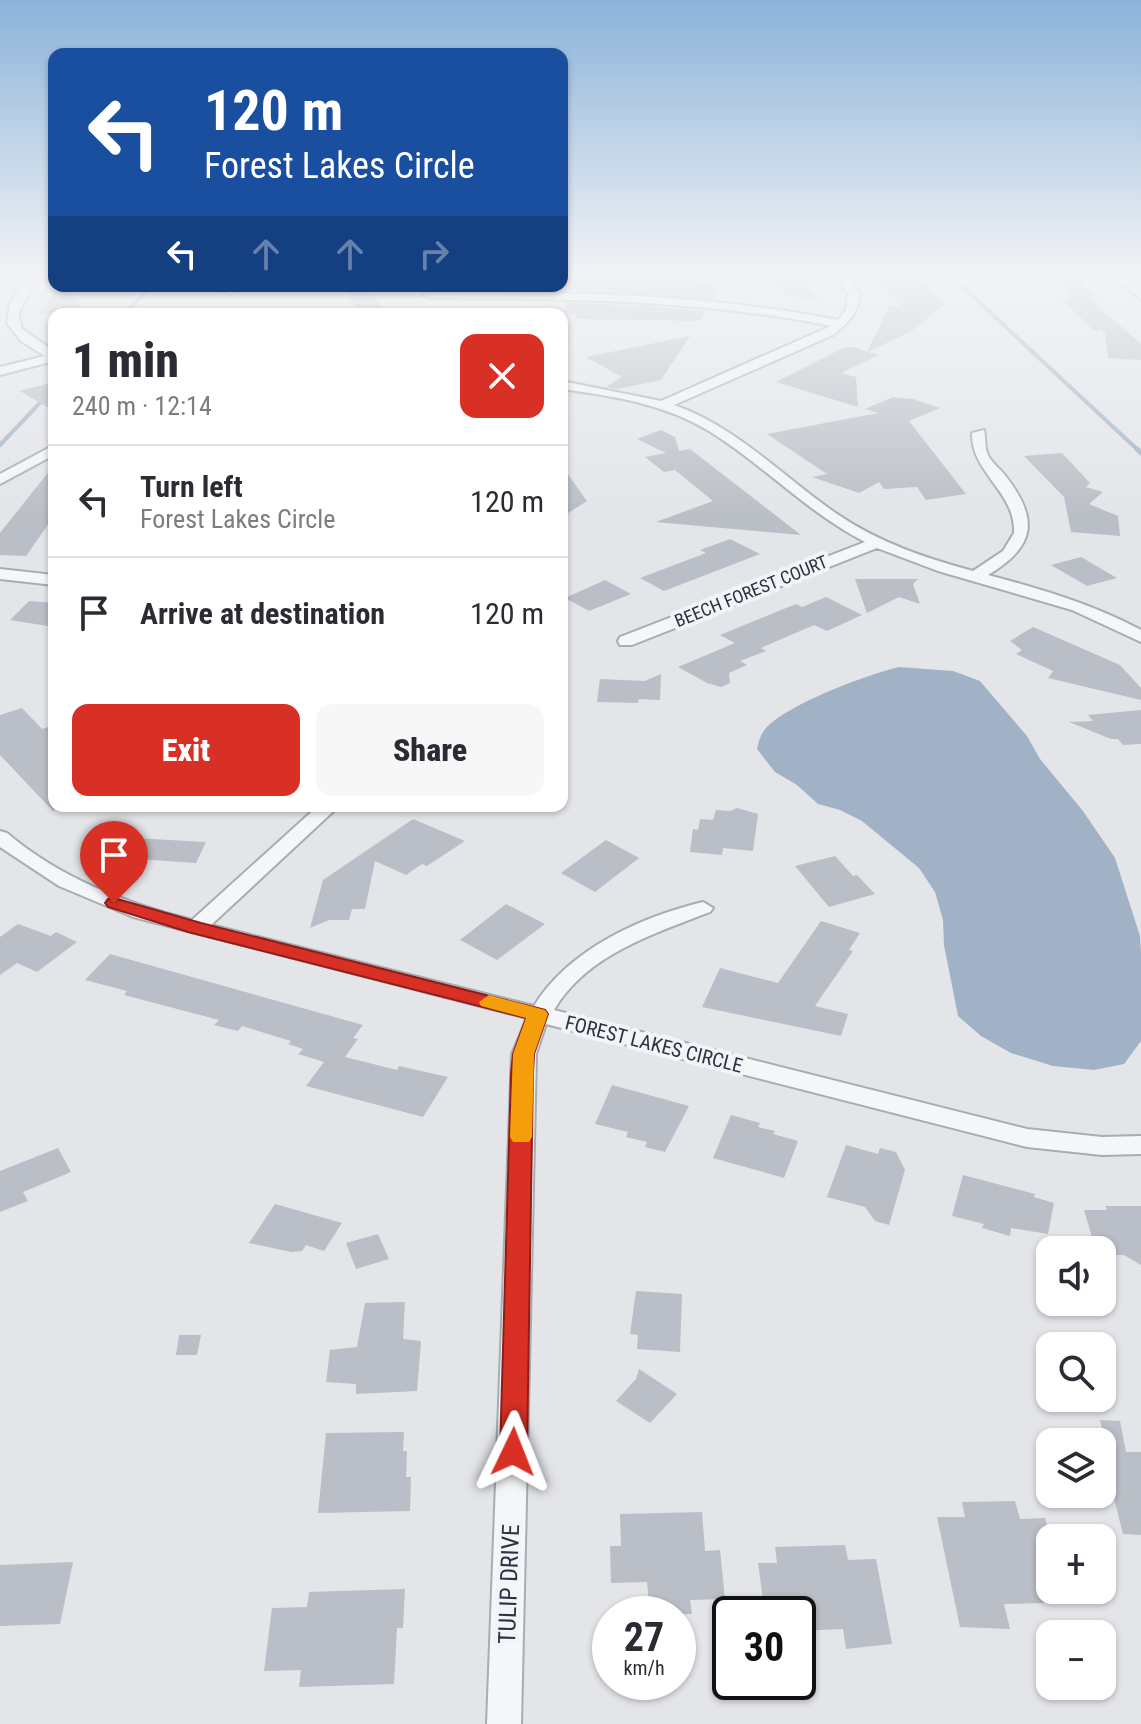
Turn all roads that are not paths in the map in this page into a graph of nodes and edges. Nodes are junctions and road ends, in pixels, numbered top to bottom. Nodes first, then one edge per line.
1 (776, 356) edge
2 (48, 359) edge
3 (0, 371) edge
4 (568, 386) edge
5 (661, 406) junction
6 (979, 433) dead end
7 (48, 452) edge
8 (0, 480) edge
9 (877, 543) junction
10 (0, 574) edge
11 (977, 575) junction
12 (48, 579) edge
13 (1141, 637) edge
14 (626, 641) dead end
15 (322, 812) edge
16 (0, 837) edge
17 (703, 908) dead end
18 (195, 928) junction
19 (538, 1014) junction
20 (1141, 1145) edge
21 (504, 1724) edge

1 - 5 street
2 - 3 street
4 - 5 street
5 - 9 street
6 - 11 street
7 - 8 street
9 - 11 street
9 - 14 street, BEECH FOREST COURT
10 - 12 street
11 - 13 street
15 - 18 street
16 - 18 street, FOREST LAKES CIRCLE
17 - 19 street, TULIP DRIVE
18 - 19 street, FOREST LAKES CIRCLE
19 - 20 street, FOREST LAKES CIRCLE
19 - 21 street, TULIP DRIVE

